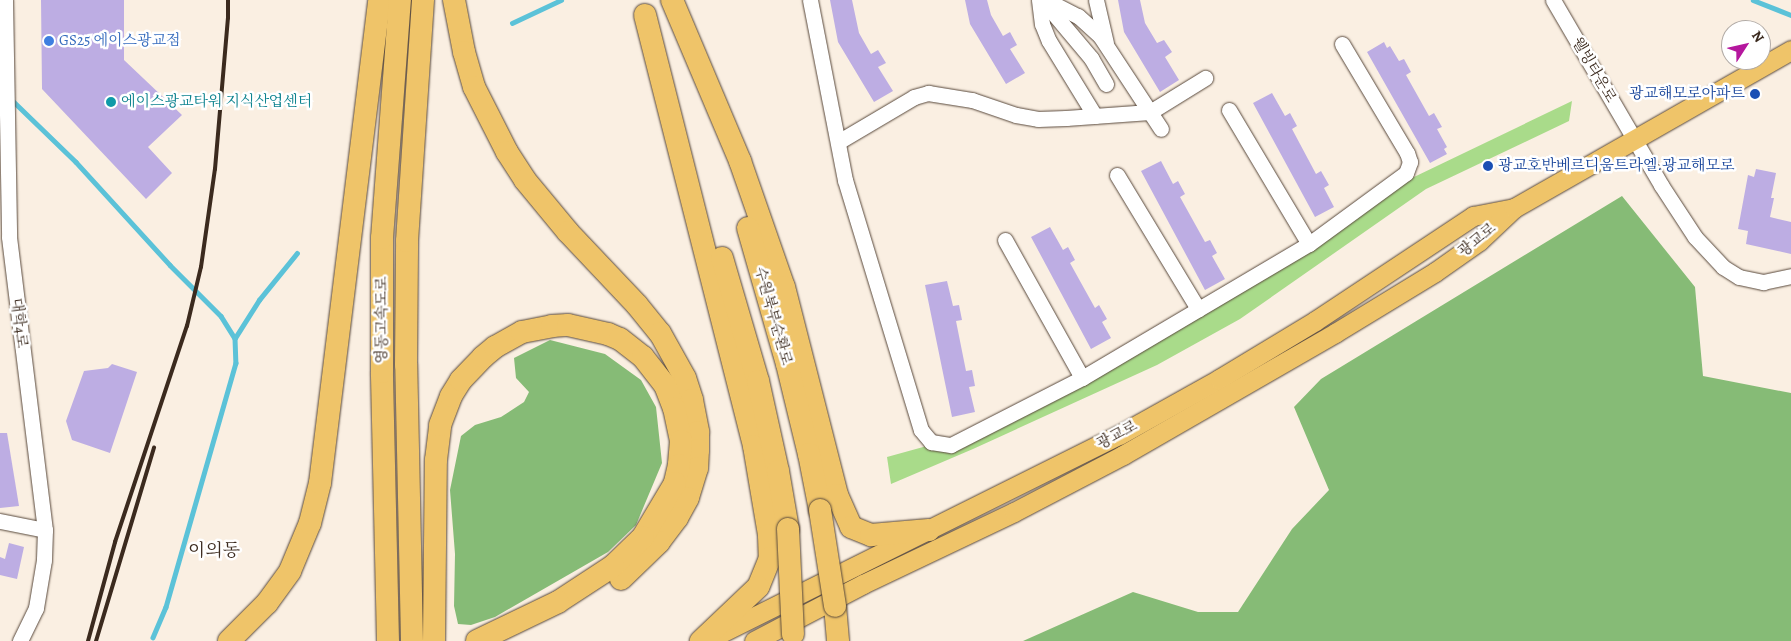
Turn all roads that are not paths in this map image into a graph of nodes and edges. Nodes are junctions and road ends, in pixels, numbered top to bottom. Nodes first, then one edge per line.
1 (5, 0) edge
2 (379, 0) edge
3 (400, 0) edge
4 (423, 0) edge
5 (454, 0) edge
6 (671, 0) edge
7 (810, 0) edge
8 (1040, 0) edge
9 (1046, 0) edge
10 (1096, 0) edge
11 (1555, 4) edge
12 (642, 8) edge
13 (1342, 44) dead end
14 (1107, 46) junction
15 (1791, 50) edge
16 (1205, 78) dead end
17 (1106, 84) dead end
18 (1229, 110) dead end
19 (1150, 112) junction
20 (1095, 116) junction
21 (1161, 128) dead end
22 (1634, 140) junction
23 (838, 142) junction
24 (1117, 174) dead end
25 (1514, 208) junction
26 (4, 237) edge
27 (1005, 240) dead end
28 (1309, 244) junction
29 (1791, 276) edge
30 (1198, 308) junction
31 (1082, 378) junction
32 (0, 521) edge
33 (45, 530) junction
34 (929, 530) junction
35 (793, 637) edge
36 (20, 641) edge
37 (229, 641) edge
38 (388, 641) edge
39 (412, 641) edge
40 (434, 641) edge
41 (477, 641) edge
42 (512, 641) edge
43 (701, 641) edge
44 (706, 641) edge
45 (754, 641) edge
46 (838, 641) edge

1 - 26 street, 대학4로
2 - 37 highway
3 - 38 highway, 영동고속도로
4 - 39 highway, 영동고속도로
5 - 42 highway
6 - 34 highway
6 - 46 highway, 수원북부순환로, bridge
7 - 23 street
8 - 17 street
8 - 20 street
9 - 14 street
10 - 14 street
11 - 22 street, 웰빙타운로
12 - 35 highway, bridge
12 - 43 highway
13 - 28 street
14 - 19 street
15 - 22 main road, 광교로
16 - 19 street
18 - 28 street
19 - 20 street
19 - 21 street
20 - 23 street
22 - 25 main road, 광교로
22 - 29 street, 웰빙타운로
23 - 31 street
24 - 30 street
25 - 34 main road, 광교로
25 - 45 main road, 광교로
26 - 33 street, 대학4로
27 - 31 street
28 - 30 street
30 - 31 street
32 - 33 street
33 - 36 street, 대학4로
34 - 44 main road, 광교로
40 - 41 highway

